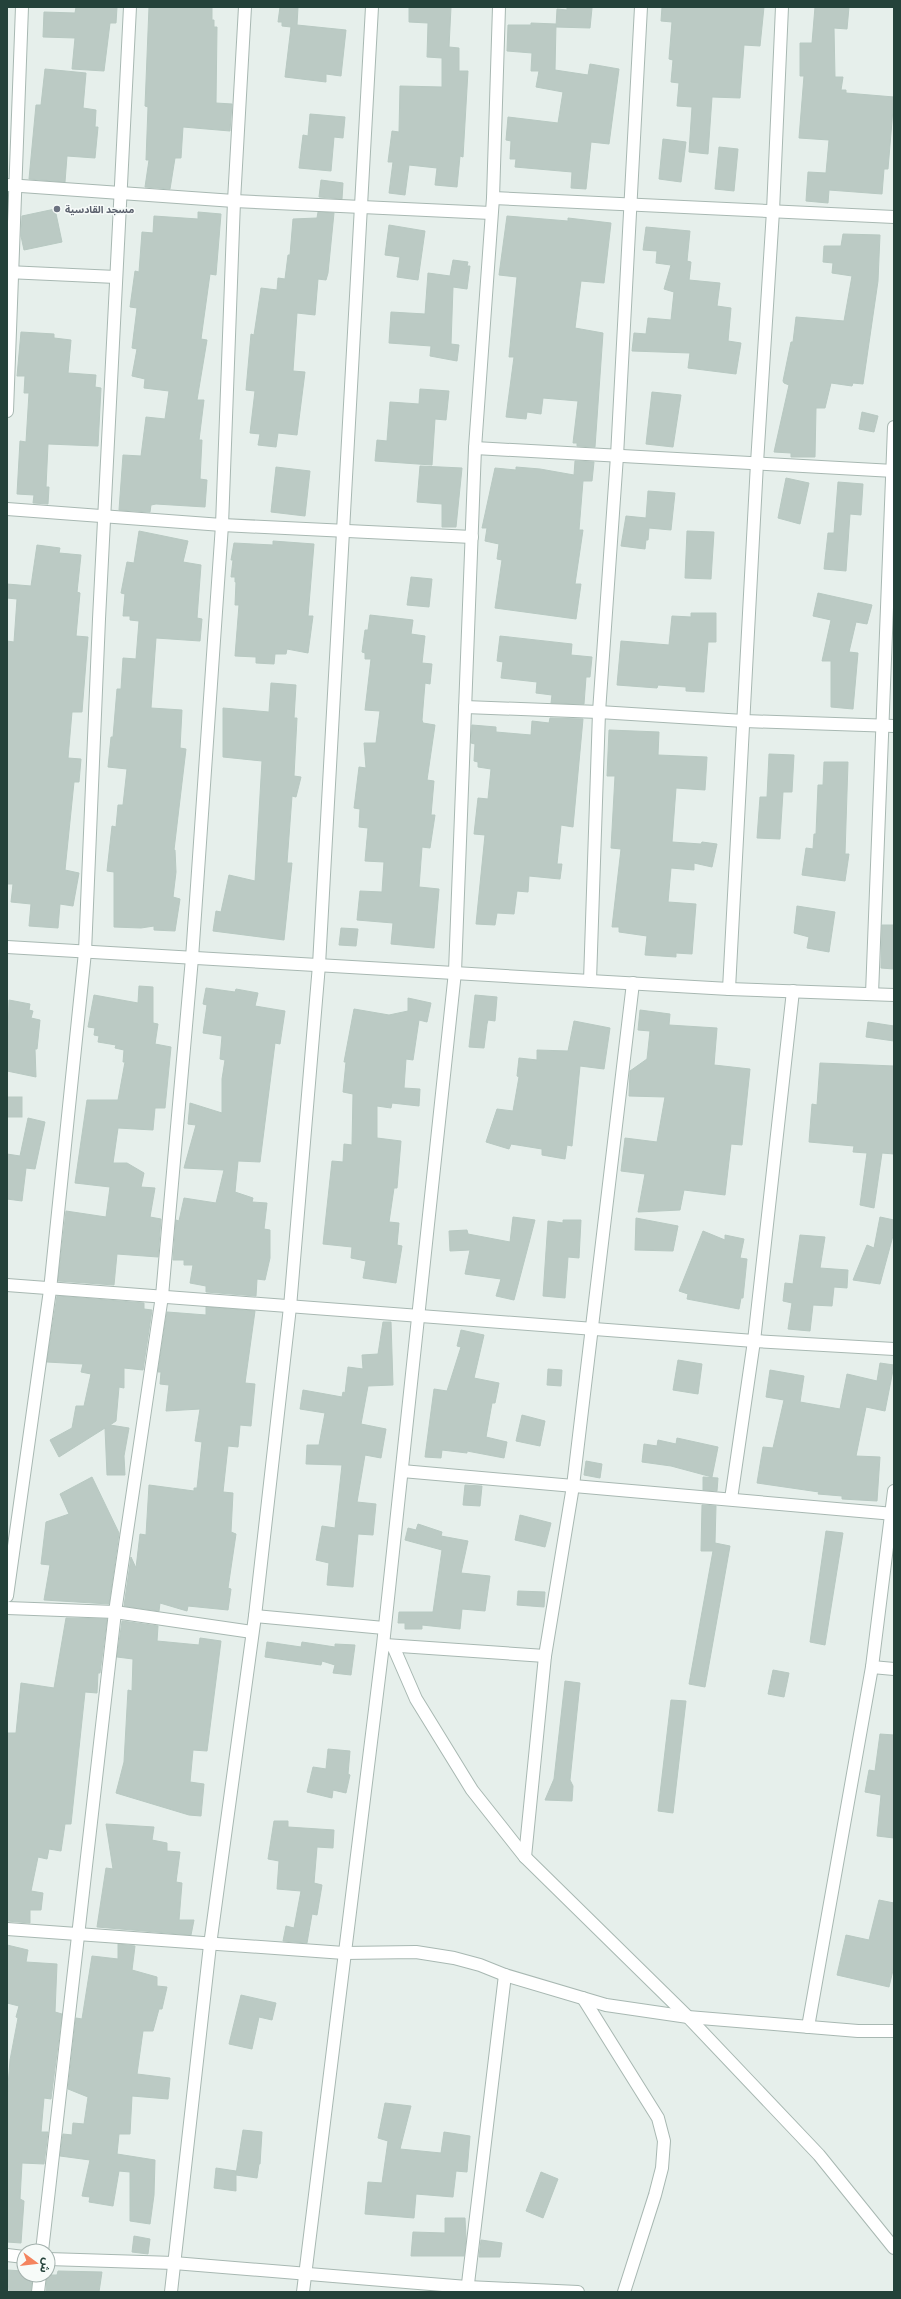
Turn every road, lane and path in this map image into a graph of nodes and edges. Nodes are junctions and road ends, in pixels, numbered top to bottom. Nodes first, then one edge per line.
1 (22, 7) edge
2 (130, 7) edge
3 (245, 7) edge
4 (372, 7) edge
5 (499, 7) edge
6 (641, 7) edge
7 (782, 7) edge
8 (12, 185) edge
9 (121, 192) junction
10 (493, 198) junction
11 (234, 201) junction
12 (630, 205) junction
13 (361, 207) junction
14 (773, 211) junction
15 (491, 214) junction
16 (894, 217) edge
17 (10, 272) edge
18 (116, 277) junction
19 (7, 411) edge
20 (894, 427) edge
21 (475, 448) junction
22 (617, 456) junction
23 (757, 463) junction
24 (894, 471) edge
25 (7, 509) edge
26 (105, 516) junction
27 (222, 525) junction
28 (343, 532) junction
29 (472, 537) junction
30 (465, 707) junction
31 (599, 712) junction
32 (744, 721) junction
33 (888, 725) edge
34 (7, 947) edge
35 (85, 952) junction
36 (192, 958) junction
37 (319, 965) junction
38 (455, 972) junction
39 (590, 981) junction
40 (633, 983) junction
41 (730, 989) junction
42 (793, 991) junction
43 (872, 994) junction
44 (894, 995) edge
45 (7, 1285) edge
46 (50, 1290) junction
47 (162, 1296) junction
48 (290, 1307) junction
49 (417, 1315) junction
50 (592, 1329) junction
51 (754, 1341) junction
52 (894, 1348) edge
53 (402, 1471) junction
54 (573, 1486) junction
55 (894, 1491) edge
56 (731, 1499) junction
57 (893, 1514) edge
58 (7, 1596) edge
59 (7, 1608) edge
60 (115, 1612) junction
61 (254, 1616) junction
62 (384, 1628) junction
63 (252, 1632) junction
64 (388, 1645) junction
65 (546, 1656) junction
66 (872, 1668) junction
67 (894, 1669) edge
68 (525, 1857) junction
69 (7, 1929) edge
70 (80, 1935) junction
71 (210, 1945) junction
72 (344, 1954) junction
73 (505, 1974) junction
74 (583, 1998) junction
75 (688, 2017) junction
76 (808, 2027) junction
77 (894, 2031) edge
78 (43, 2243) edge
79 (894, 2248) edge
80 (56, 2259) edge
81 (174, 2263) junction
82 (306, 2272) junction
83 (467, 2289) edge
84 (171, 2292) edge
85 (304, 2292) edge
86 (578, 2292) edge
87 (624, 2292) edge

1 - 8 street
2 - 9 street
3 - 11 street
4 - 13 street
5 - 10 street
6 - 12 street
7 - 14 street
8 - 9 street
8 - 17 street
9 - 11 street
9 - 18 street
10 - 12 street
10 - 15 street
11 - 13 street
11 - 27 street
12 - 14 street
12 - 22 street
13 - 15 street
13 - 28 street
14 - 16 street
14 - 23 street
15 - 21 street
17 - 18 street
17 - 19 street
18 - 26 street
20 - 24 street
21 - 22 street
21 - 29 street
22 - 23 street
22 - 31 street
23 - 24 street
23 - 32 street
24 - 33 street
25 - 26 street
26 - 27 street
26 - 35 street
27 - 28 street
27 - 36 street
28 - 29 street
28 - 37 street
29 - 30 street
30 - 31 street
30 - 38 street
31 - 32 street
31 - 39 street
32 - 33 street
32 - 41 street
33 - 43 street
34 - 35 street
35 - 36 street
35 - 46 street
36 - 37 street
36 - 47 street
37 - 38 street
37 - 48 street
38 - 39 street
38 - 49 street
39 - 40 street
40 - 41 street
40 - 50 street
41 - 42 street
42 - 43 street
42 - 51 street
43 - 44 street
45 - 46 street
46 - 47 street
46 - 58 street
47 - 48 street
47 - 60 street
48 - 49 street
48 - 61 street
49 - 50 street
49 - 53 street
50 - 51 street
50 - 54 street
51 - 52 street
51 - 56 street
53 - 54 street
53 - 62 street
54 - 56 street
54 - 65 street
55 - 57 street
56 - 57 street
57 - 66 street
59 - 60 street
60 - 63 street
60 - 70 street
61 - 62 street
61 - 63 street
62 - 64 street
63 - 71 street
64 - 65 street
64 - 68 street
64 - 72 street
65 - 68 street
66 - 67 street
66 - 76 street
68 - 75 street
69 - 70 street
70 - 71 street
70 - 78 street
71 - 72 street
71 - 81 street
72 - 73 street
72 - 82 street
73 - 74 street
73 - 83 street
74 - 75 street
74 - 87 street
75 - 76 street
75 - 79 street
76 - 77 street
80 - 81 street
81 - 82 street
81 - 84 street
82 - 83 street
82 - 85 street
83 - 86 street

